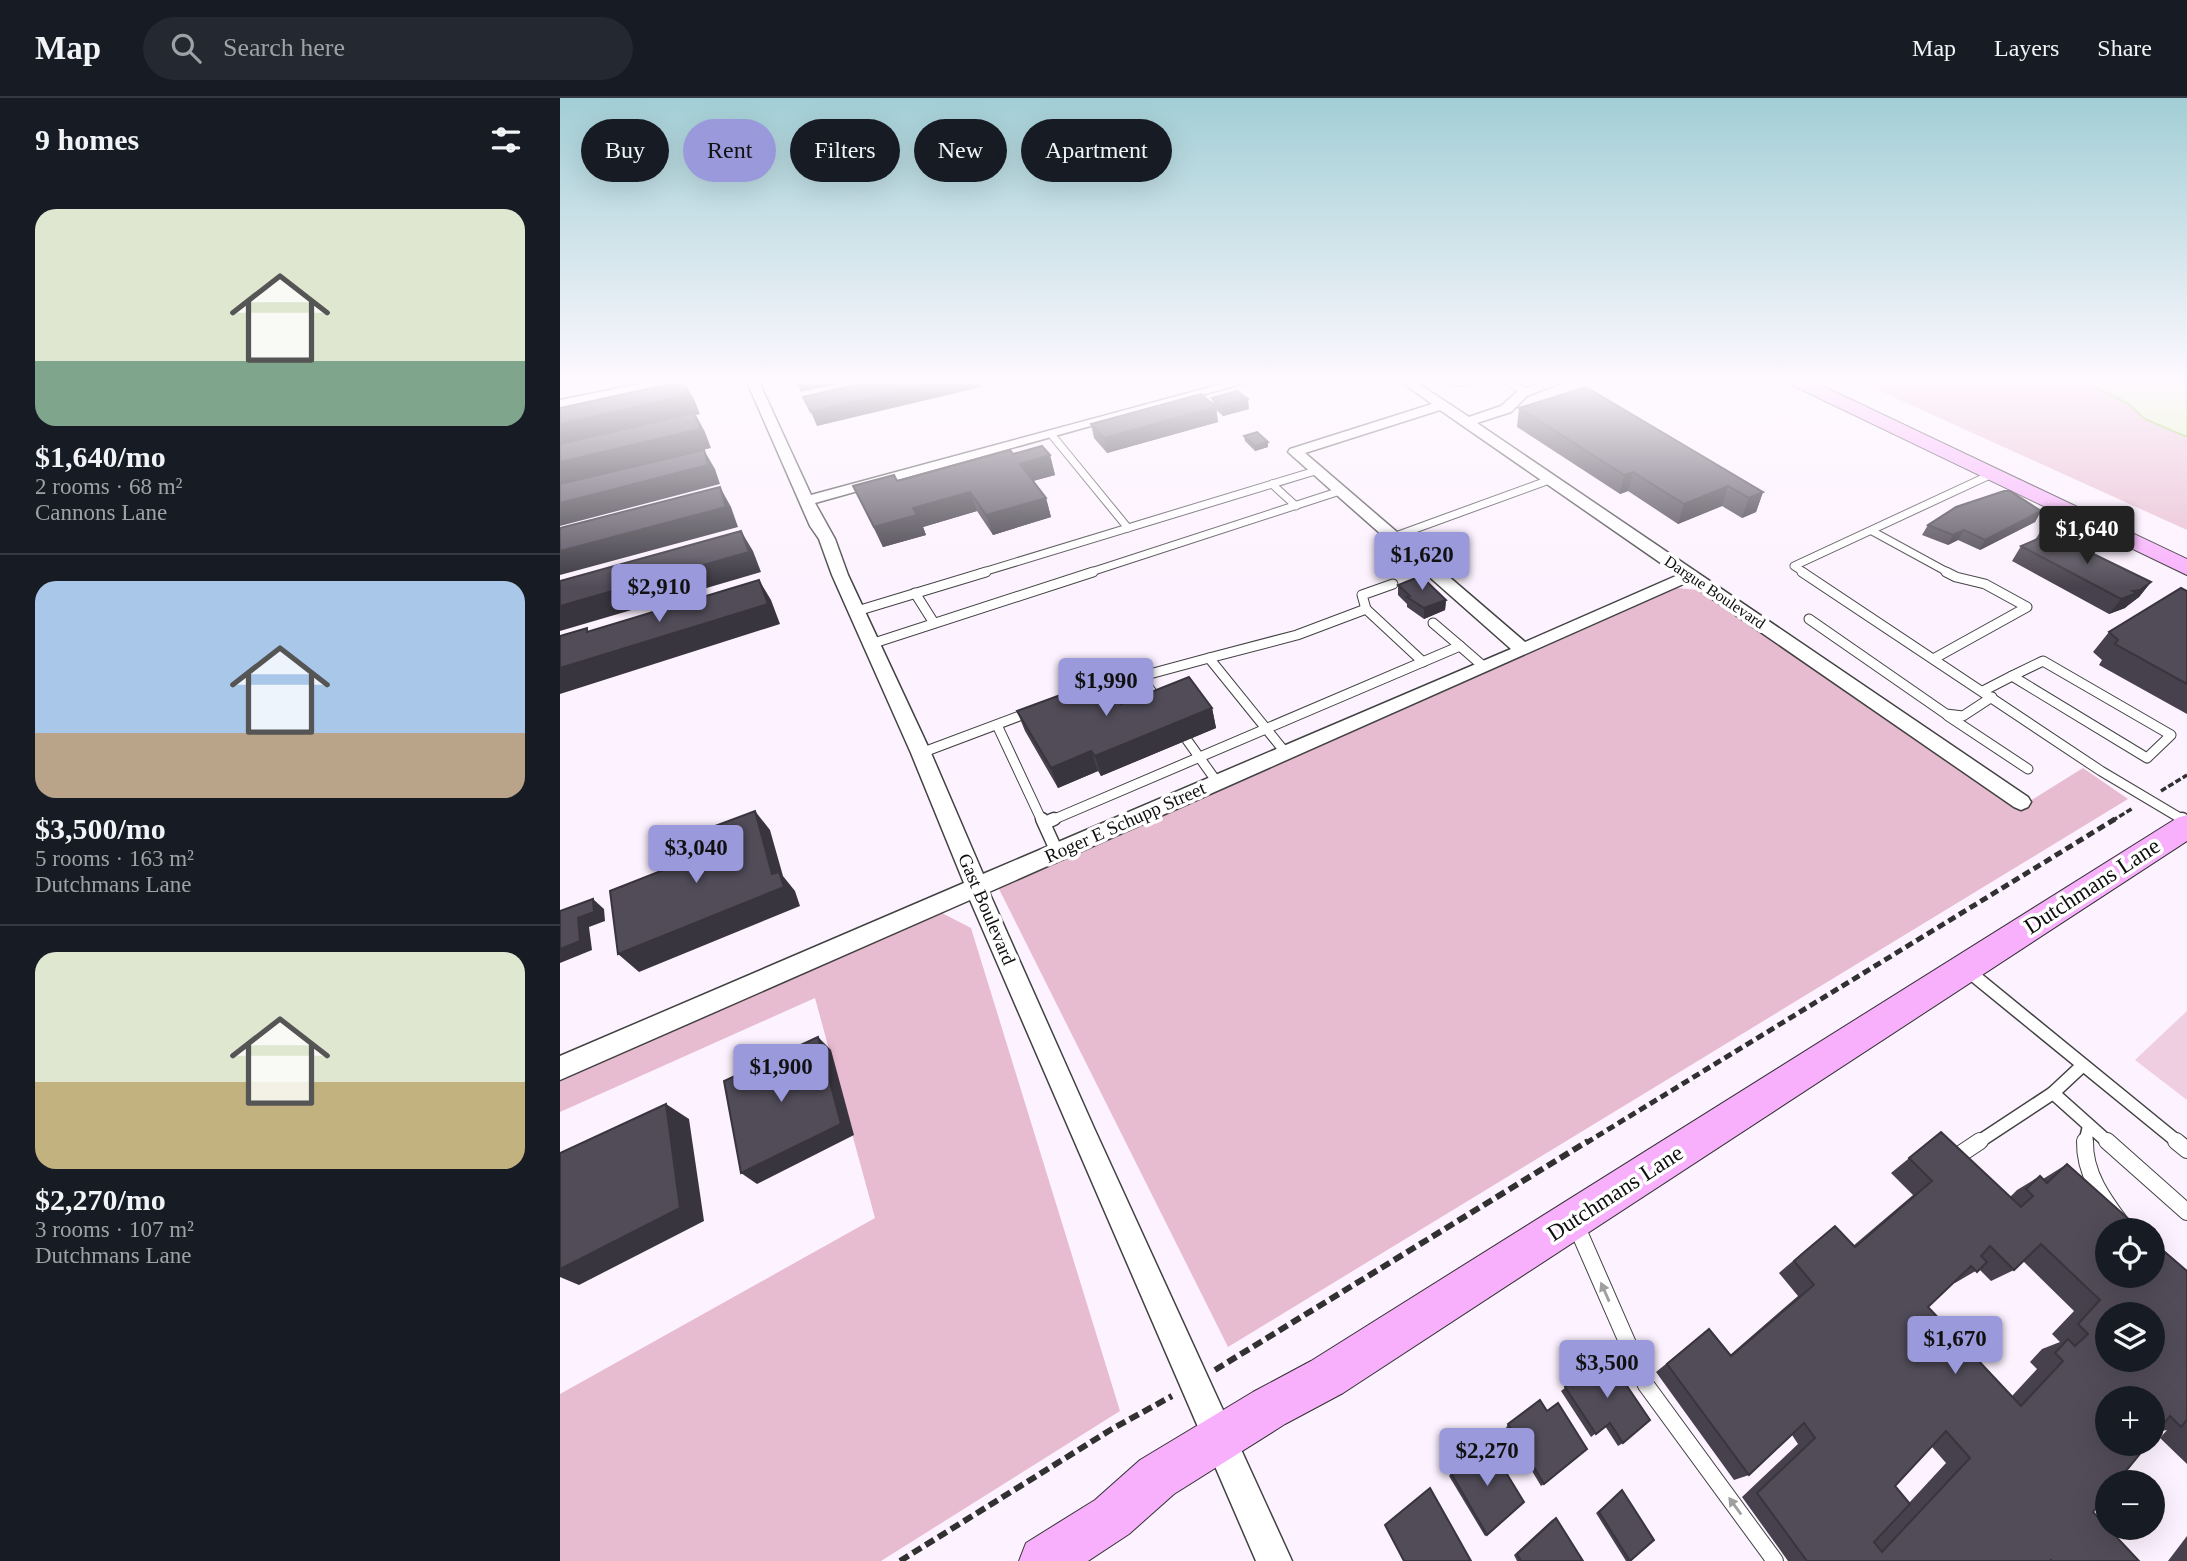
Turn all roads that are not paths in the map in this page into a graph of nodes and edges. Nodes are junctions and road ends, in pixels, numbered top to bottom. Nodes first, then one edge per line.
1 (785, 450) edge
2 (991, 450) edge
3 (1064, 450) edge
4 (1299, 450) edge
5 (1509, 450) edge
6 (1942, 450) edge
7 (1965, 450) edge
8 (1315, 471) junction
9 (1992, 474) junction
10 (1552, 480) junction
11 (1272, 484) junction
12 (1340, 491) junction
13 (808, 500) junction
14 (1296, 506) junction
15 (1128, 528) junction
16 (1872, 531) junction
17 (1393, 537) junction
18 (2187, 556) edge
19 (2187, 568) edge
20 (1690, 575) junction
21 (1393, 584) dead end
22 (915, 593) junction
23 (1366, 609) junction
24 (857, 611) junction
25 (1809, 619) dead end
26 (1433, 623) dead end
27 (934, 624) junction
28 (871, 644) junction
29 (1460, 646) junction
30 (1522, 649) junction
31 (1209, 658) junction
32 (1935, 658) junction
33 (1423, 662) junction
34 (1483, 666) junction
35 (1140, 676) junction
36 (2012, 676) junction
37 (1988, 694) junction
38 (1079, 695) edge
39 (1044, 708) edge
40 (1165, 709) edge
41 (1946, 714) junction
42 (997, 725) junction
43 (1267, 729) junction
44 (1187, 740) edge
45 (1285, 752) junction
46 (921, 753) junction
47 (1199, 758) junction
48 (2028, 769) dead end
49 (1217, 782) junction
50 (2021, 802) dead end
51 (1045, 823) junction
52 (2187, 824) edge
53 (1057, 852) junction
54 (976, 887) junction
55 (1964, 968) junction
56 (2083, 1065) junction
57 (560, 1068) edge
58 (2053, 1093) junction
59 (2089, 1125) junction
60 (2187, 1150) edge
61 (1962, 1153) edge
62 (2187, 1212) edge
63 (2118, 1218) edge
64 (1573, 1219) junction
65 (1220, 1438) junction
66 (1044, 1561) edge
67 (1274, 1561) edge
68 (1776, 1561) edge

1 - 13 street, Gast Boulevard
2 - 13 street
3 - 15 lane
4 - 8 street
5 - 10 street, Dargue Boulevard
6 - 9 main road
7 - 18 main road
8 - 11 lane
8 - 12 street
9 - 16 lane
9 - 19 main road
10 - 17 lane
10 - 20 street, Dargue Boulevard
11 - 14 lane
11 - 15 lane
12 - 14 lane
12 - 17 street
13 - 24 street, Gast Boulevard
14 - 27 lane
15 - 22 lane
16 - 32 lane
16 - 32 lane
17 - 30 street
20 - 30 street, Roger E Schupp Street
20 - 50 street, Dargue Boulevard
21 - 23 lane
22 - 24 lane
22 - 27 lane
23 - 31 lane
23 - 33 lane
24 - 28 street, Gast Boulevard
25 - 41 lane
26 - 29 lane
27 - 28 lane
28 - 46 street, Gast Boulevard
29 - 33 lane
29 - 34 lane
30 - 34 street, Roger E Schupp Street
31 - 35 lane
31 - 43 lane
32 - 37 lane
33 - 43 lane
34 - 45 street, Roger E Schupp Street
35 - 38 lane
35 - 40 lane
36 - 36 lane
36 - 37 lane
37 - 41 lane
37 - 52 lane
39 - 42 lane
41 - 48 lane
42 - 46 lane
42 - 51 lane
43 - 45 lane
43 - 47 lane
44 - 47 lane
45 - 49 street, Roger E Schupp Street
46 - 54 street, Gast Boulevard
47 - 49 lane
47 - 51 lane
49 - 53 street, Roger E Schupp Street
51 - 53 lane
52 - 55 main road, Dutchmans Lane
53 - 54 street, Roger E Schupp Street
54 - 57 street, Roger E Schupp Street
54 - 65 street, Gast Boulevard
55 - 56 lane
55 - 64 main road, Dutchmans Lane
56 - 58 lane
56 - 60 lane
58 - 59 lane
58 - 61 lane
59 - 62 lane
59 - 63 lane
64 - 65 main road, Dutchmans Lane
68 -> 64 lane
65 - 66 main road, Dutchmans Lane
65 - 67 street, Gast Boulevard

